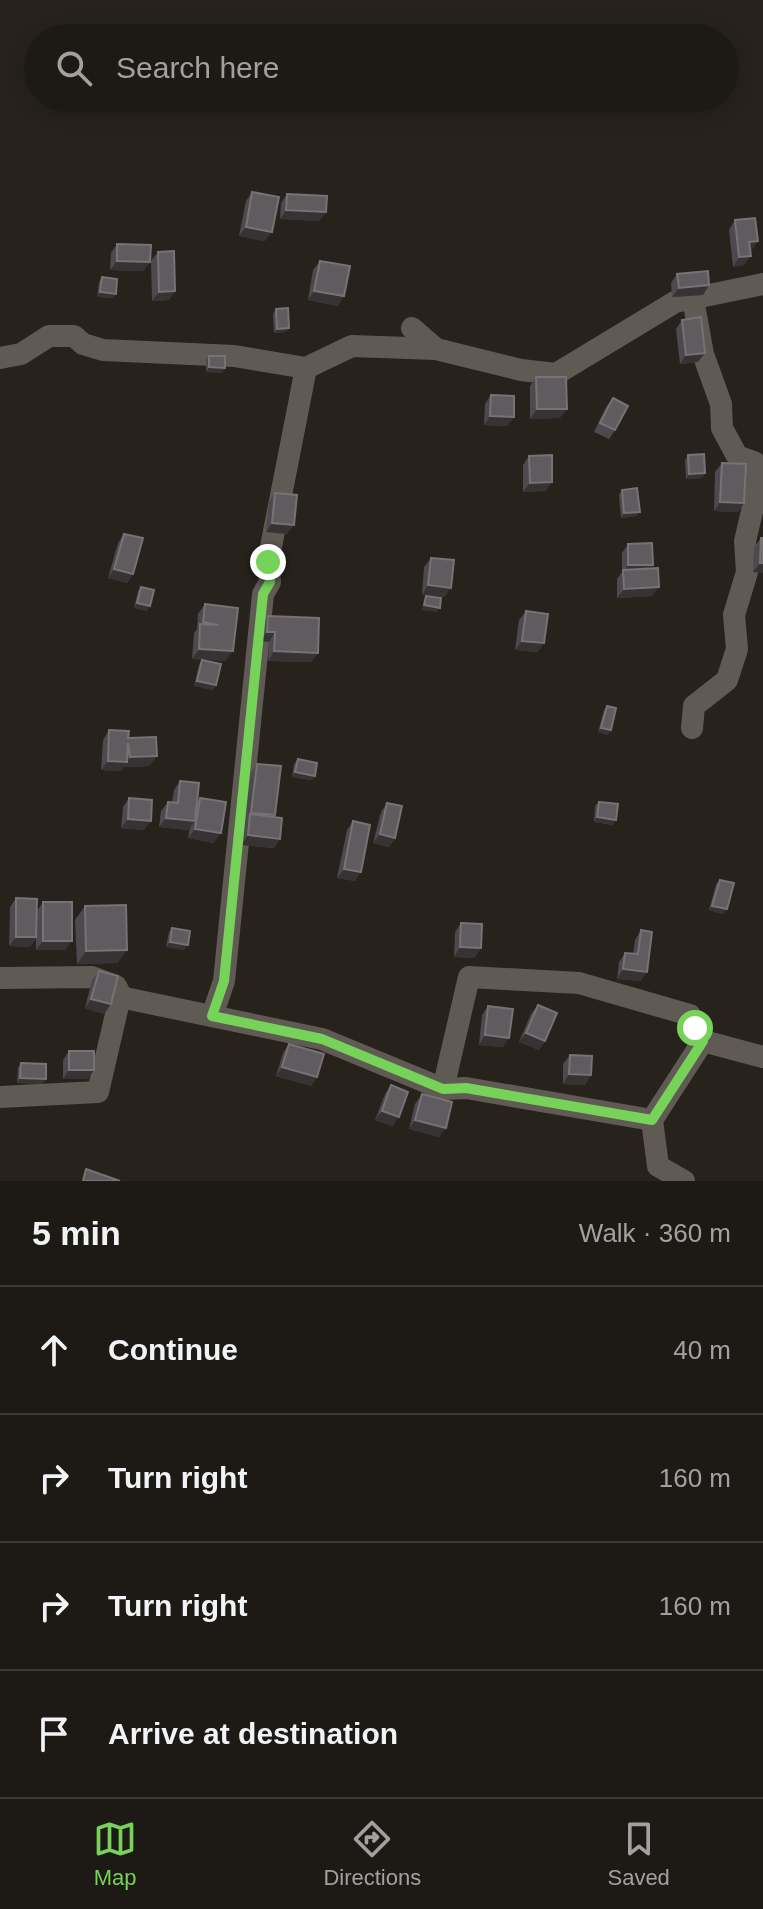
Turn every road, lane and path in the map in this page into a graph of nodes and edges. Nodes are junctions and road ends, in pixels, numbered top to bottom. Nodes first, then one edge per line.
1 (763, 284) edge
2 (693, 299) junction
3 (412, 328) dead end
4 (436, 349) junction
5 (0, 358) edge
6 (306, 368) junction
7 (692, 728) dead end
8 (0, 978) edge
9 (120, 997) junction
10 (212, 1016) junction
11 (703, 1041) junction
12 (763, 1057) edge
13 (443, 1089) junction
14 (0, 1097) edge
15 (652, 1120) junction
16 (684, 1181) edge

1 - 2 street
2 - 4 street
2 - 7 street
3 - 4 street
4 - 6 street
5 - 6 street
6 - 10 street
8 - 9 street
9 - 10 street
9 - 14 street
10 - 13 street
11 - 12 street
11 - 13 street
11 - 15 street
13 - 15 street
15 - 16 street

